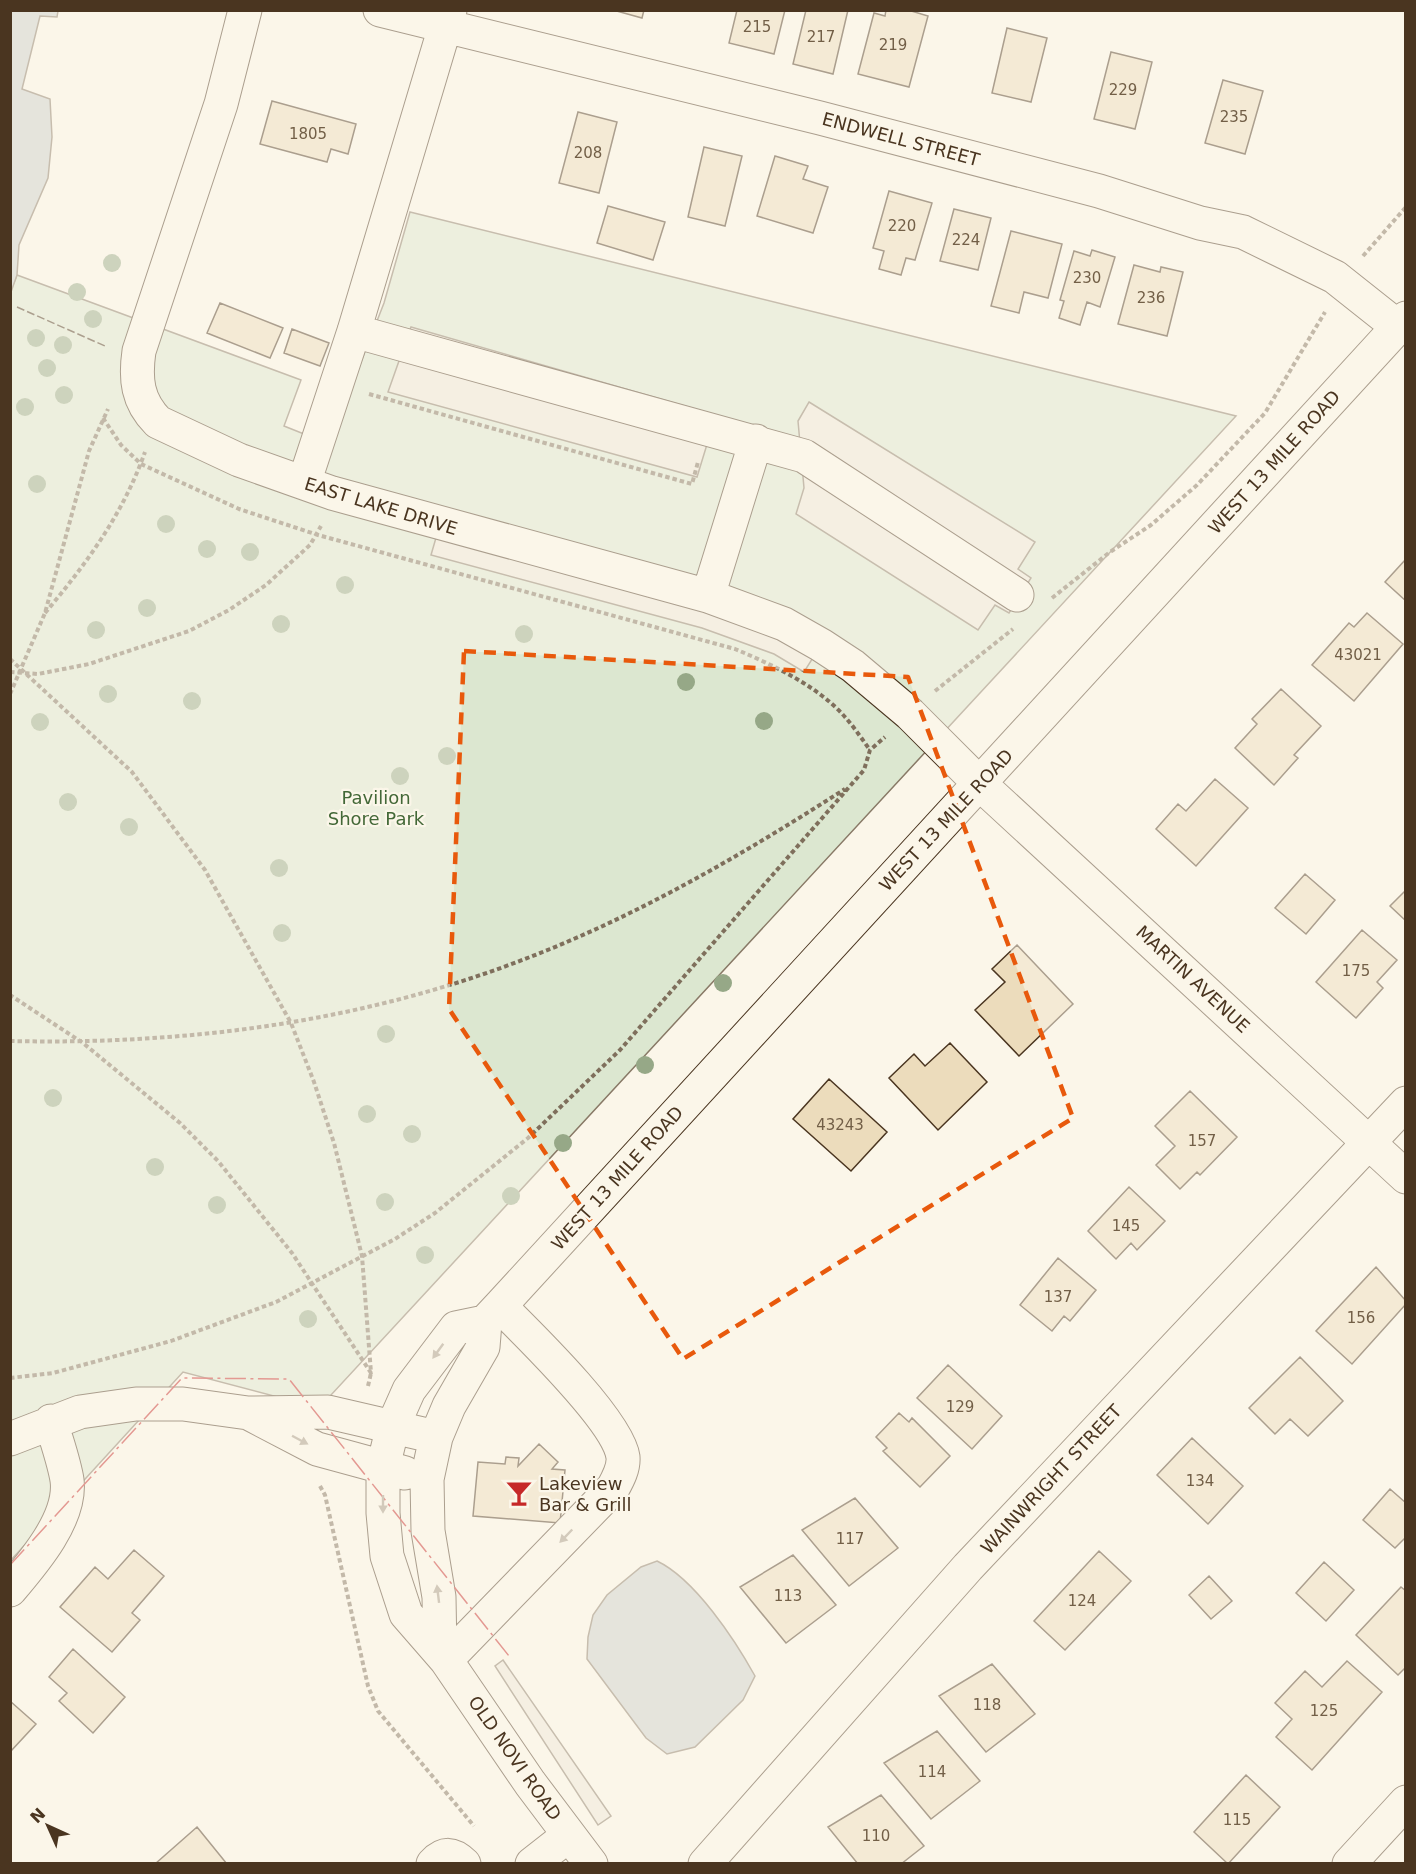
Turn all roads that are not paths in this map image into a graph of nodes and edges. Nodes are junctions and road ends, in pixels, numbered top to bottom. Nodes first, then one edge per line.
1 (245, 10) edge
2 (380, 10) edge
3 (448, 18) edge
4 (1402, 322) edge
5 (354, 332) junction
6 (756, 441) junction
7 (304, 483) junction
8 (708, 596) junction
9 (1026, 608) road end
10 (979, 783) junction
11 (1406, 1103) edge
12 (1368, 1142) junction
13 (1406, 1177) edge
14 (492, 1314) junction
15 (248, 1413) junction
16 (51, 1421) junction
17 (393, 1426) junction
18 (436, 1437) junction
19 (10, 1439) edge
20 (383, 1467) junction
21 (427, 1479) junction
22 (10, 1590) edge
23 (443, 1656) junction
24 (1406, 1802) edge
25 (569, 1835) junction
26 (433, 1863) edge
27 (464, 1863) edge
28 (532, 1863) edge
29 (591, 1863) edge
30 (705, 1863) edge
31 (1349, 1863) edge

1 - 7 street, EAST LAKE DRIVE
2 - 3 street, ENDWELL STREET
3 - 4 street, ENDWELL STREET
3 - 5 street
4 - 10 street, WEST 13 MILE ROAD
5 - 6 street
5 - 7 street
6 - 8 street
6 - 9 street
7 - 8 street, EAST LAKE DRIVE
8 - 10 street, EAST LAKE DRIVE
10 - 12 street, MARTIN AVENUE
10 - 14 street, WEST 13 MILE ROAD
11 - 12 street, WAINWRIGHT STREET
12 - 13 street, MARTIN AVENUE
12 - 30 street, WAINWRIGHT STREET
14 -> 17 street
14 - 18 street
14 -> 23 street
15 - 16 street
15 - 17 street
15 -> 20 street
16 - 19 street
16 - 22 street
17 - 18 street
17 - 20 street, OLD NOVI ROAD
18 - 21 street
20 - 21 street
20 -> 23 street, OLD NOVI ROAD
23 -> 21 street
23 - 25 street, OLD NOVI ROAD
24 - 31 street
25 - 28 street
25 - 29 street, OLD NOVI ROAD
26 - 27 street

